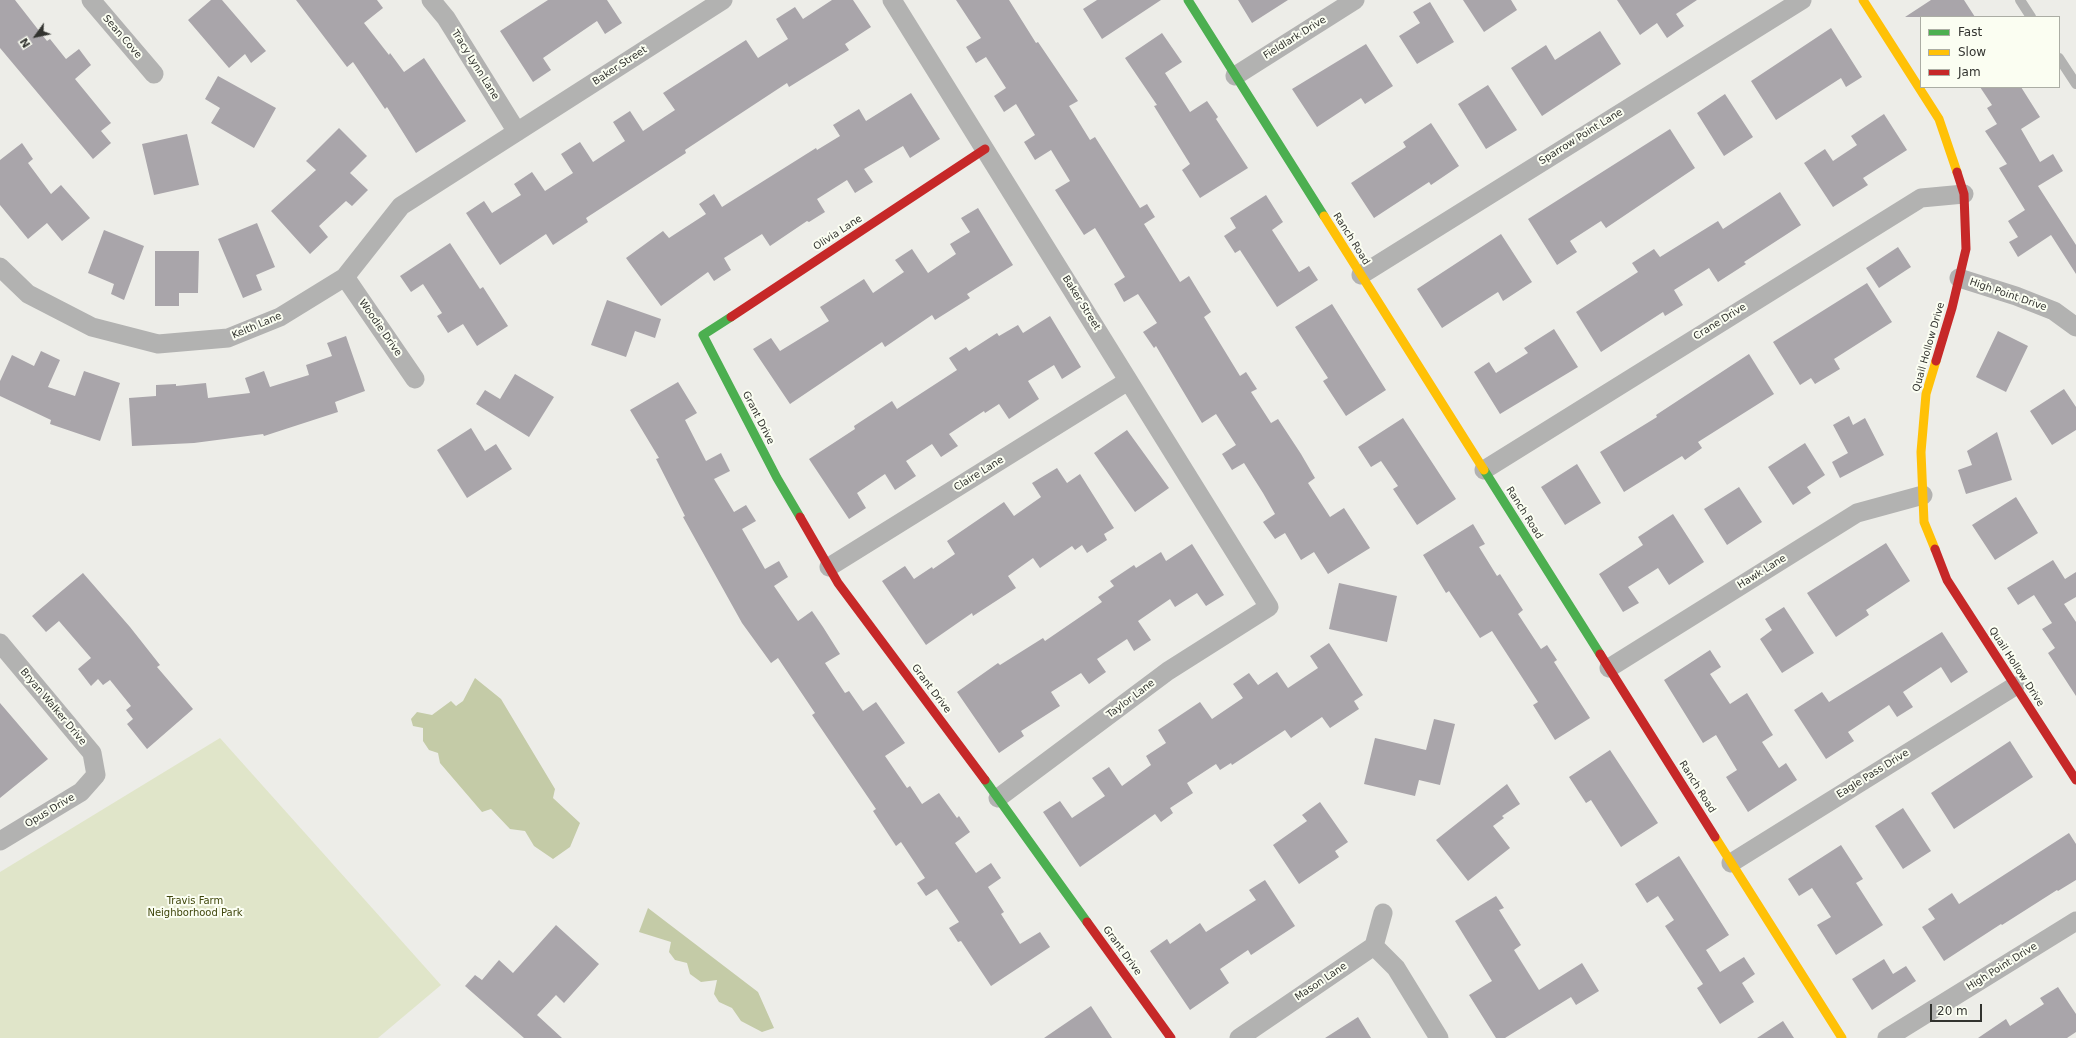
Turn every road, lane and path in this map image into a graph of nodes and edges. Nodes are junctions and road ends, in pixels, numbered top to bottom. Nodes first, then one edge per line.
1 (91, 0) edge
2 (431, 0) edge
3 (723, 0) edge
4 (892, 0) edge
5 (1188, 0) edge
6 (1355, 0) edge
7 (1802, 0) edge
8 (1863, 0) edge
9 (2020, 0) edge
10 (2031, 16) edge
11 (2060, 60) edge
12 (154, 74) dead end
13 (1235, 76) junction
14 (2076, 84) edge
15 (516, 132) junction
16 (985, 149) junction
17 (1964, 194) junction
18 (0, 267) edge
19 (1361, 275) junction
20 (345, 277) junction
21 (1959, 278) junction
22 (2076, 327) edge
23 (703, 335) joint
24 (416, 379) dead end
25 (1128, 380) junction
26 (1484, 470) junction
27 (1923, 496) junction
28 (829, 567) junction
29 (1269, 608) joint
30 (0, 643) edge
31 (1609, 668) junction
32 (2016, 686) junction
33 (96, 775) joint
34 (2076, 780) edge
35 (998, 798) junction
36 (0, 841) edge
37 (1731, 863) junction
38 (1383, 913) dead end
39 (2076, 921) edge
40 (1374, 946) junction
41 (1171, 1038) edge
42 (1239, 1038) edge
43 (1439, 1038) edge
44 (1842, 1038) edge
45 (1887, 1038) edge

1 - 12 street, Sean Cove
2 - 15 street, Tracy Lynn Lane
3 - 15 street, Baker Street
4 - 16 street, Baker Street
5 - 13 street, Ranch Road
6 - 13 street, Fieldlark Drive
7 - 19 street, Sparrow Point Lane
8 - 17 street, Quail Hollow Drive
9 - 10 lane
11 - 14 lane
13 - 19 street, Ranch Road
15 - 20 street, Keith Lane
16 - 23 street, Olivia Lane
16 - 25 street, Baker Street
17 - 21 street, Quail Hollow Drive
17 - 26 street, Crane Drive
18 - 20 street, Keith Lane
19 - 26 street, Ranch Road
20 - 24 street, Woodie Drive
21 - 22 street, High Point Drive
21 - 27 street, Quail Hollow Drive
23 - 28 street, Grant Drive
25 - 28 street, Claire Lane
25 - 29 street, Baker Street
26 - 31 street, Ranch Road
27 - 31 street, Hawk Lane
27 - 32 street, Quail Hollow Drive
28 - 35 street, Grant Drive
29 - 35 street, Taylor Lane
30 - 33 street, Bryan Walker Drive
31 - 37 street, Ranch Road
32 - 34 street, Quail Hollow Drive
32 - 37 street, Eagle Pass Drive
33 - 36 street, Opus Drive
35 - 41 street, Grant Drive
37 - 44 street, Ranch Road
38 - 40 street
39 - 45 street, High Point Drive
40 - 42 street, Mason Lane
40 - 43 street

